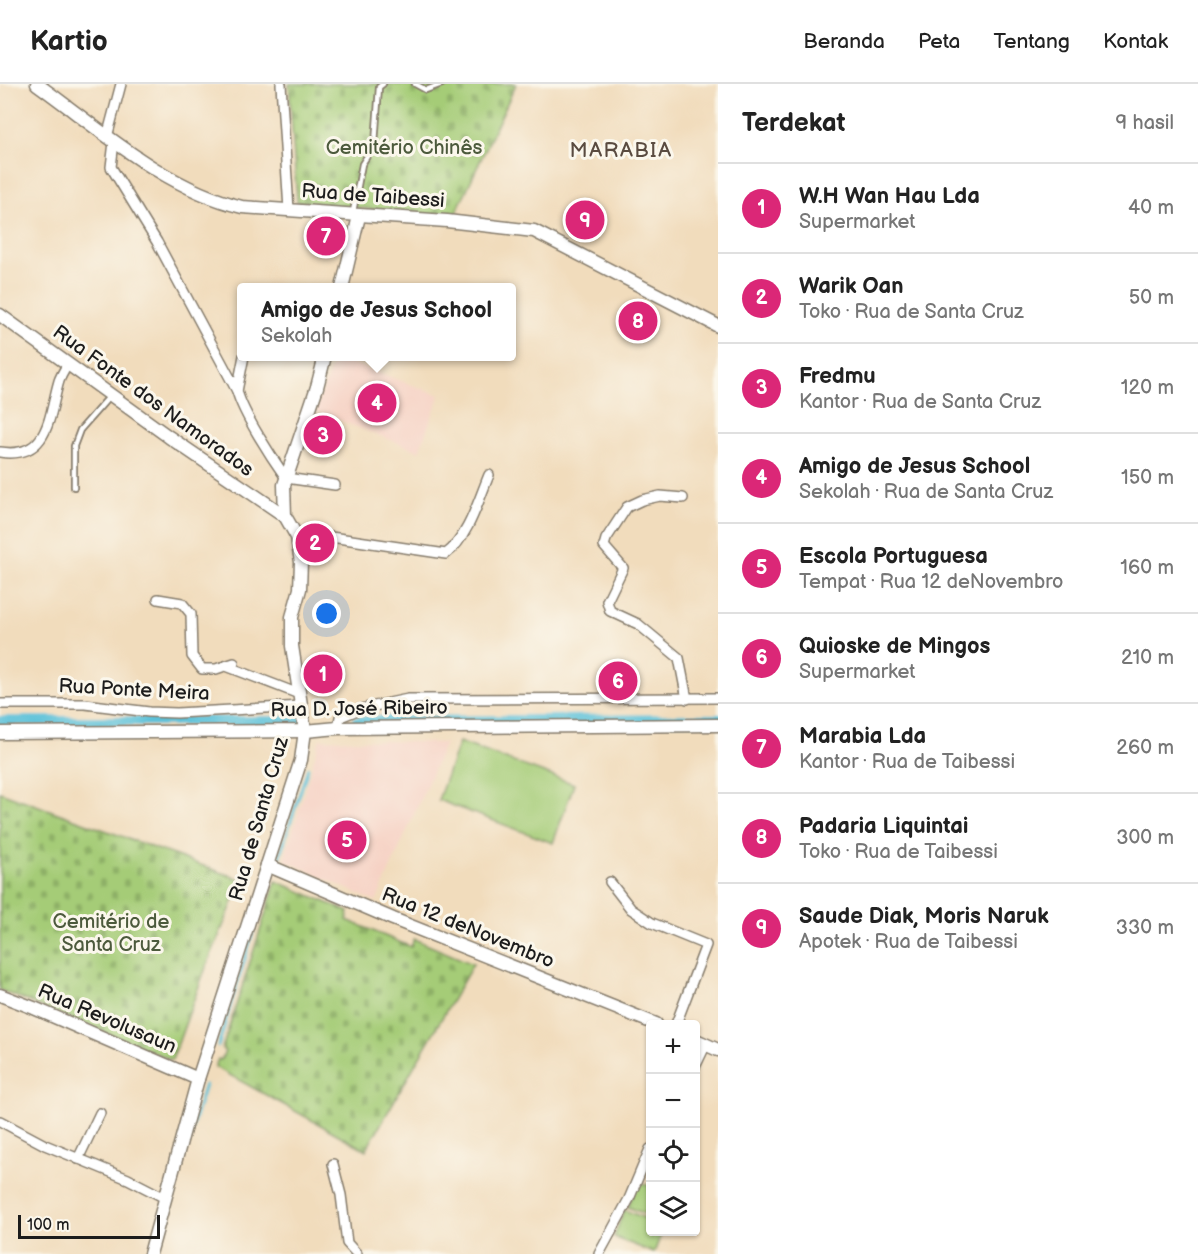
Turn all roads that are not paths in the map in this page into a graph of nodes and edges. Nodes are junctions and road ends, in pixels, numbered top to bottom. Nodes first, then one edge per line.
1 (37, 84) edge
2 (121, 84) edge
3 (281, 84) edge
4 (383, 84) edge
5 (415, 84) edge
6 (442, 84) edge
7 (52, 88) edge
8 (110, 140) junction
9 (289, 210) junction
10 (356, 215) junction
11 (343, 283) edge
12 (0, 315) edge
13 (718, 326) edge
14 (243, 361) edge
15 (324, 361) edge
16 (68, 364) junction
17 (237, 391) junction
18 (111, 395) junction
19 (0, 452) edge
20 (489, 475) dead end
21 (286, 478) junction
22 (335, 486) dead end
23 (74, 487) dead end
24 (682, 498) dead end
25 (285, 516) junction
26 (297, 537) junction
27 (158, 598) dead end
28 (718, 698) edge
29 (687, 699) junction
30 (301, 700) junction
31 (0, 704) edge
32 (718, 725) edge
33 (338, 728) junction
34 (305, 731) junction
35 (0, 733) edge
36 (267, 865) junction
37 (610, 882) dead end
38 (0, 995) edge
39 (646, 1020) edge
40 (677, 1020) edge
41 (701, 1042) edge
42 (718, 1050) edge
43 (198, 1079) junction
44 (100, 1113) dead end
45 (0, 1121) edge
46 (78, 1159) junction
47 (646, 1160) edge
48 (333, 1164) dead end
49 (165, 1198) junction
50 (150, 1254) edge
51 (357, 1254) edge
52 (600, 1254) edge

1 - 7 street, Rua de Taibessi
2 - 8 street
3 - 9 street
4 - 10 lane
5 - 6 lane
7 - 8 street, Rua de Taibessi
8 - 9 street, Rua de Taibessi
8 - 17 street
9 - 10 street, Rua de Taibessi
10 - 11 street
10 - 13 street, Rua de Taibessi
12 - 16 street, Rua Fonte dos Namorados
14 - 17 street
15 - 21 street, Rua de Santa Cruz
16 - 18 street, Rua Fonte dos Namorados
16 - 19 street
17 - 21 street
18 - 23 lane
18 - 25 street, Rua Fonte dos Namorados
20 - 26 street
21 - 22 street
21 - 25 street, Rua de Santa Cruz
24 - 29 street
25 - 26 street, Rua de Santa Cruz
26 - 30 street, Rua de Santa Cruz
27 - 30 street
28 - 29 street
29 - 33 street
30 - 31 street, Rua Ponte Meira
30 - 34 street, Rua de Santa Cruz
32 - 33 street, Rua D. José Ribeiro
33 - 34 street, Rua D. José Ribeiro
34 - 35 street, Rua D. José Ribeiro
34 - 36 street, Rua de Santa Cruz
36 - 39 street, Rua 12 deNovembro
36 - 43 street, Rua de Santa Cruz
37 - 40 street
38 - 43 street, Rua Revolusaun
41 - 42 street
43 - 49 street, Rua de Santa Cruz
44 - 46 street
45 - 46 street
46 - 49 street
47 - 52 street
48 - 51 street
49 - 50 street, Rua de Santa Cruz

